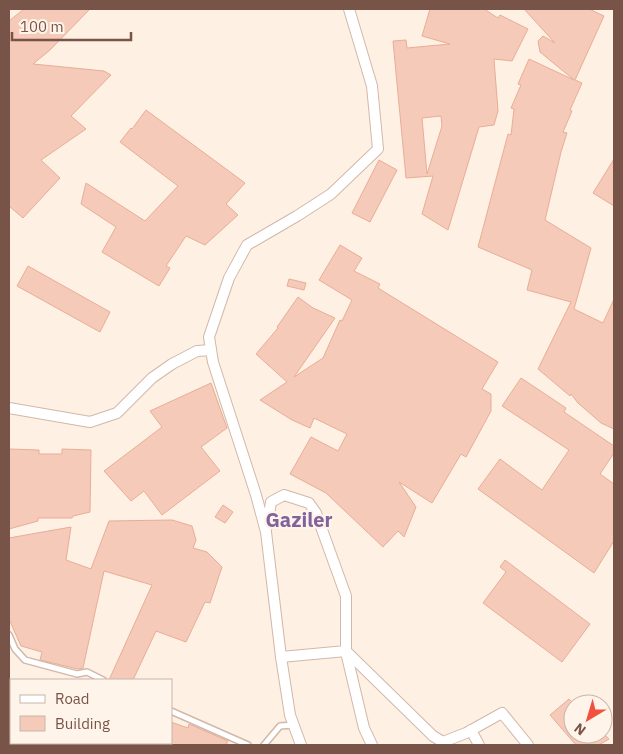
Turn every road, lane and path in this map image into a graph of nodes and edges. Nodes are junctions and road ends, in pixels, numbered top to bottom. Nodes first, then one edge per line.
1 (349, 9) edge
2 (211, 350) junction
3 (9, 408) edge
4 (266, 532) junction
5 (9, 635) edge
6 (346, 650) junction
7 (281, 657) junction
8 (101, 679) edge
9 (172, 711) edge
10 (294, 725) junction
11 (472, 730) junction
12 (438, 743) edge
13 (248, 745) edge
14 (264, 745) edge
15 (301, 745) edge
16 (372, 745) edge
17 (479, 745) edge
18 (528, 745) edge

1 - 2 street
2 - 3 street
2 - 4 street
4 - 6 street
4 - 7 street
5 - 8 lane
6 - 7 street
6 - 12 street
6 - 16 street
7 - 10 street
9 - 13 lane
10 - 14 lane
10 - 15 street
11 - 12 street
11 - 17 street
11 - 18 street

